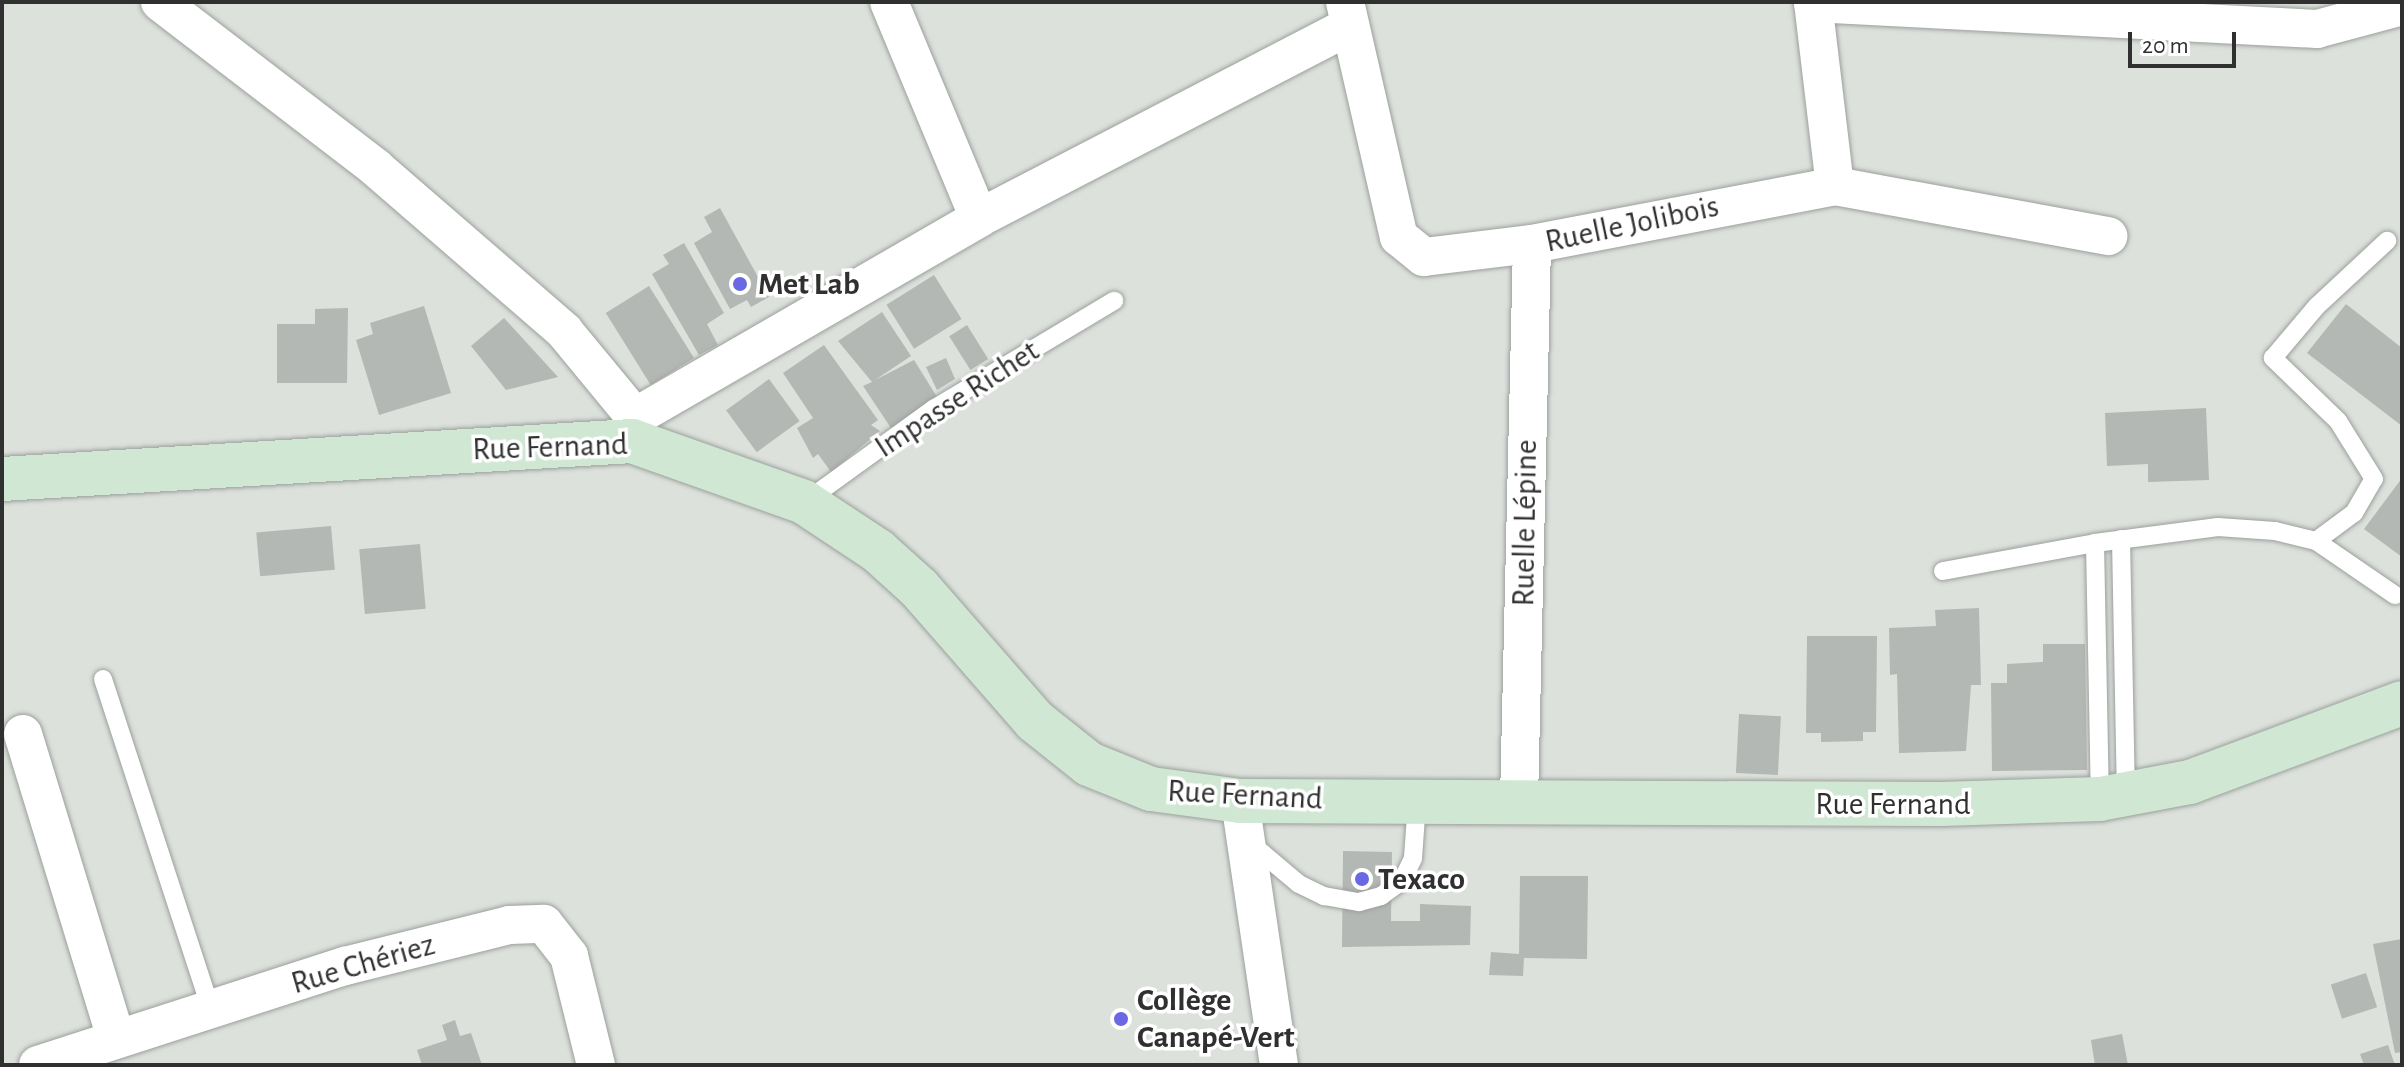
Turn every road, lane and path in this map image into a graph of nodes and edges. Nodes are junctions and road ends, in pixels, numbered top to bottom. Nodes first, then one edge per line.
1 (160, 2) edge
2 (889, 2) edge
3 (1813, 2) edge
4 (2402, 6) edge
5 (1347, 14) edge
6 (1835, 186) junction
7 (979, 218) junction
8 (2108, 236) dead end
9 (2387, 241) dead end
10 (1532, 244) junction
11 (1114, 301) dead end
12 (633, 429) junction
13 (2, 479) edge
14 (804, 502) junction
15 (2121, 539) junction
16 (2316, 541) junction
17 (2095, 543) junction
18 (1943, 571) dead end
19 (2395, 595) dead end
20 (103, 679) dead end
21 (2402, 703) edge
22 (23, 734) dead end
23 (2113, 797) junction
24 (1417, 799) junction
25 (1519, 801) junction
26 (1242, 820) junction
27 (211, 1009) junction
28 (116, 1039) junction
29 (38, 1065) edge
30 (596, 1065) edge
31 (1279, 1065) edge

1 - 12 street
2 - 7 street
3 - 4 street
3 - 6 street
5 - 7 street
5 - 10 street, Ruelle Jolibois
6 - 8 street, Ruelle Jolibois
6 - 10 street, Ruelle Jolibois
7 - 12 street
9 - 16 lane
10 - 25 street, Ruelle Lépine
11 - 14 lane, Impasse Richet
12 - 13 street, Rue Fernand
12 - 14 street, Rue Fernand
14 - 26 street, Rue Fernand
15 - 16 lane
15 - 17 lane
15 - 23 lane
16 - 19 lane
17 - 18 lane
17 - 23 lane
20 - 27 lane
21 - 23 street, Rue Fernand
22 - 28 street
23 - 25 street, Rue Fernand
24 - 25 street, Rue Fernand
24 - 26 street, Rue Fernand
24 - 26 lane
26 - 31 street
27 - 28 street, Rue Chériez
27 - 30 street, Rue Chériez
28 - 29 street, Rue Chériez

